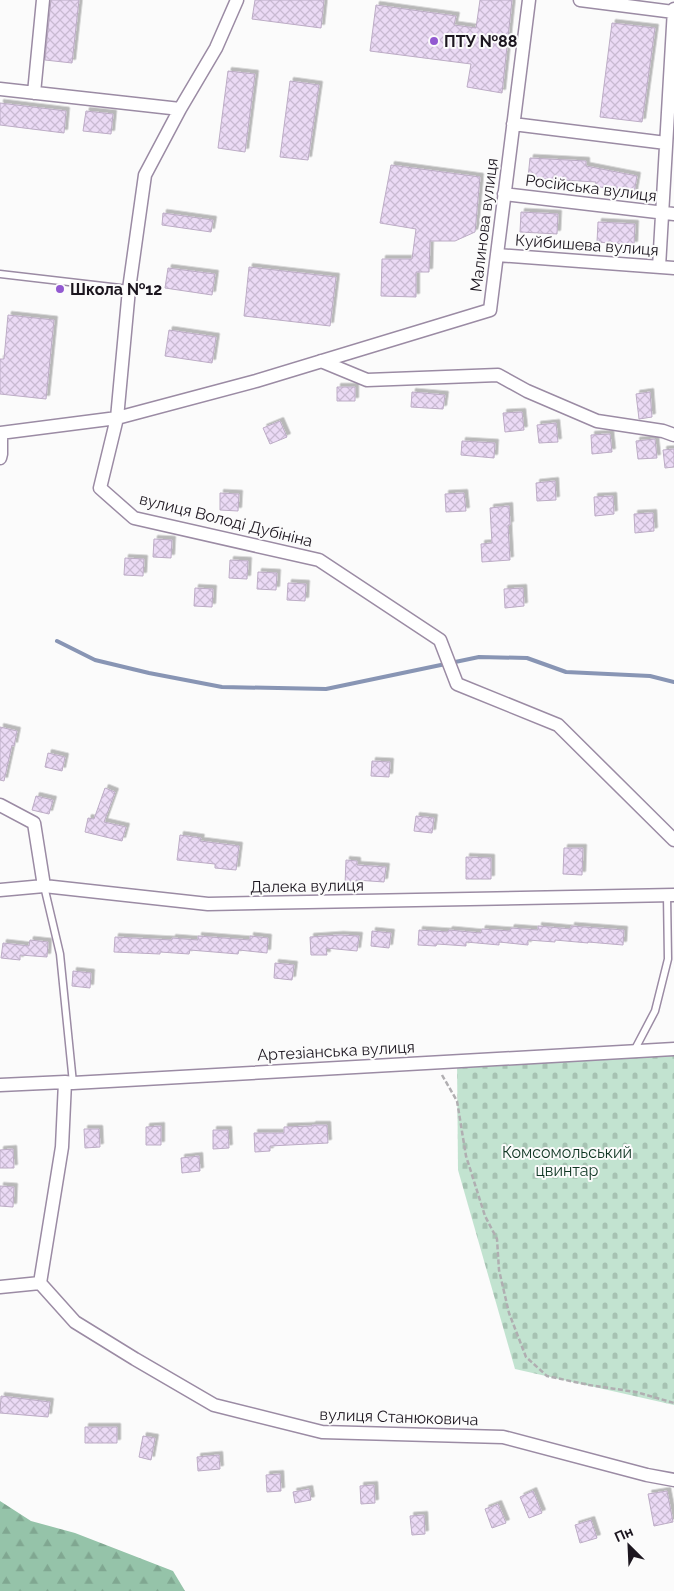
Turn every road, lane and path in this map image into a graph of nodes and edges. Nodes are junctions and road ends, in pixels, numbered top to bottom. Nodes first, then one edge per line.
1 (43, 0) edge
2 (237, 0) edge
3 (529, 0) edge
4 (580, 0) edge
5 (674, 11) edge
6 (0, 89) edge
7 (34, 93) junction
8 (671, 103) edge
9 (180, 109) junction
10 (513, 124) junction
11 (666, 143) junction
12 (504, 194) junction
13 (668, 213) edge
14 (497, 255) junction
15 (659, 267) junction
16 (674, 268) edge
17 (0, 274) edge
18 (129, 289) junction
19 (321, 361) junction
20 (117, 418) junction
21 (1, 433) edge
22 (674, 435) edge
23 (0, 458) edge
24 (0, 805) edge
25 (674, 840) edge
26 (44, 886) junction
27 (0, 890) edge
28 (671, 895) edge
29 (674, 1049) edge
30 (634, 1051) junction
31 (436, 1062) junction
32 (69, 1082) junction
33 (0, 1085) edge
34 (40, 1282) junction
35 (0, 1288) edge
36 (674, 1403) edge
37 (674, 1480) edge

1 - 7 street
2 - 9 street
3 - 10 street, Малинова вулиця
4 - 5 street
5 - 8 street
6 - 7 street
7 - 9 street
8 - 11 street
9 - 18 street
10 - 11 street
10 - 12 street, Малинова вулиця
11 - 13 street
12 - 13 street, Російська вулиця
12 - 14 street, Малинова вулиця
13 - 15 street
14 - 15 street, Куйбишева вулиця
14 - 19 street, Малинова вулиця
15 - 16 street, Куйбишева вулиця
17 - 18 lane
18 - 20 street
19 - 20 street, Малинова вулиця
19 - 22 street
20 - 21 street
20 - 25 street, вулиця Володі Дубініна
21 - 23 street
24 - 26 street
26 - 27 street, Далека вулиця
26 - 28 street, Далека вулиця
26 - 32 lane
28 - 30 lane
29 - 30 street, Артезіанська вулиця
30 - 31 street, Артезіанська вулиця
31 - 32 street, Артезіанська вулиця
31 - 36 path
32 - 33 street, Артезіанська вулиця
32 - 34 street
34 - 35 street
34 - 37 street, вулиця Станюковича

